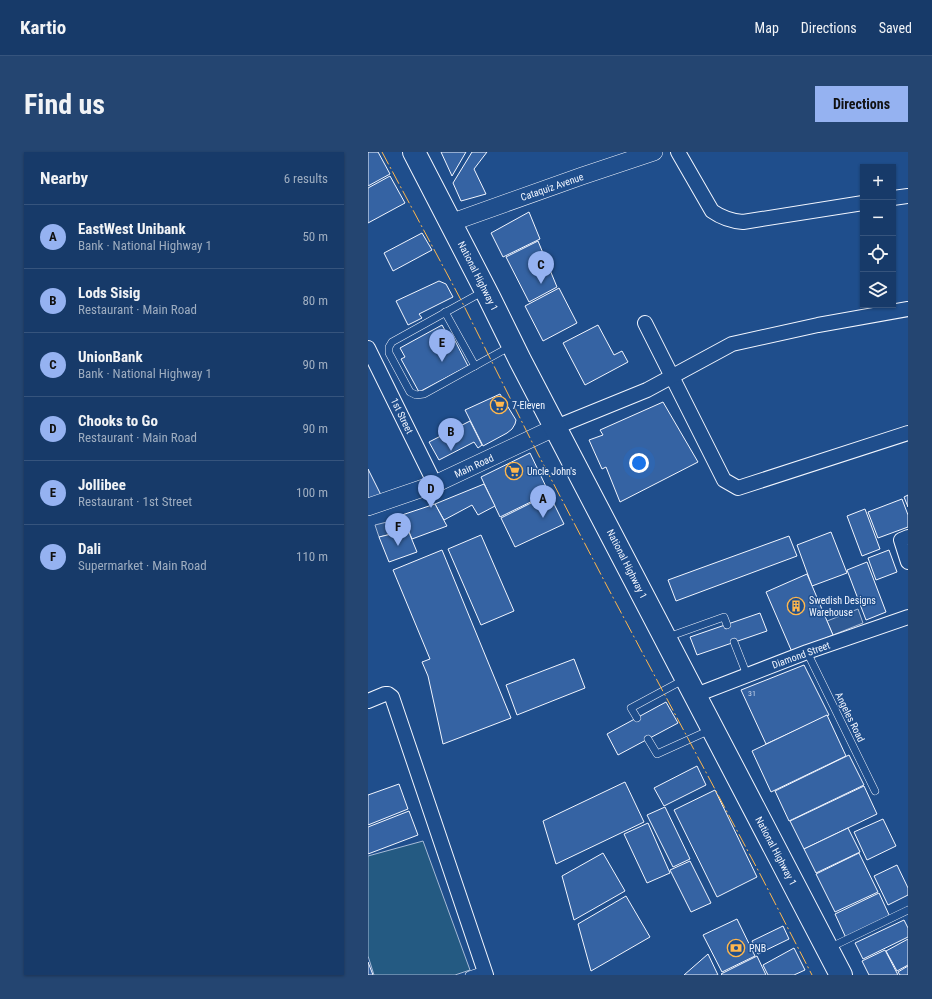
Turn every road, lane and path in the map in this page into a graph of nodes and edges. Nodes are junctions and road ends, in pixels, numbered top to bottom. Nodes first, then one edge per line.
1 (414, 152) edge
2 (654, 152) edge
3 (678, 152) edge
4 (908, 196) edge
5 (896, 198) edge
6 (860, 203) edge
7 (450, 223) junction
8 (485, 290) junction
9 (908, 309) edge
10 (445, 312) junction
11 (645, 323) dead end
12 (513, 345) junction
13 (368, 348) edge
14 (475, 366) junction
15 (672, 376) junction
16 (556, 428) junction
17 (908, 433) edge
18 (435, 484) junction
19 (368, 507) edge
20 (904, 539) edge
21 (908, 562) edge
22 (908, 617) edge
23 (727, 625) dead end
24 (666, 638) junction
25 (734, 642) dead end
26 (807, 652) junction
27 (747, 676) junction
28 (691, 687) junction
29 (368, 701) edge
30 (637, 718) dead end
31 (713, 729) junction
32 (648, 739) dead end
33 (875, 791) dead end
34 (908, 910) edge
35 (827, 949) junction
36 (485, 972) edge
37 (469, 975) edge
38 (841, 975) edge

1 - 7 highway, National Highway 1
2 - 7 street, Cataquiz Avenue
3 - 6 street
4 - 5 street
7 - 8 highway, National Highway 1
8 - 10 lane
8 - 12 highway, National Highway 1
9 - 15 street
10 - 14 lane
10 - 14 lane
11 - 15 street
12 - 14 lane
12 - 16 highway, National Highway 1
13 - 18 street, 1st Street
15 - 16 street
15 - 17 street
16 - 18 street, Main Road
16 - 24 highway, National Highway 1
18 - 19 street, Main Road
20 - 21 street
22 - 26 street, Diamond Street
23 - 24 lane
24 - 28 highway, National Highway 1
25 - 27 lane
26 - 27 street, Diamond Street
26 - 33 lane, Angeles Road
27 - 28 street, Diamond Street
28 - 30 lane
28 - 31 highway, National Highway 1
29 - 36 street
31 - 32 lane
31 - 35 highway, National Highway 1
34 - 35 lane
35 - 38 highway, National Highway 1
36 - 37 lane

